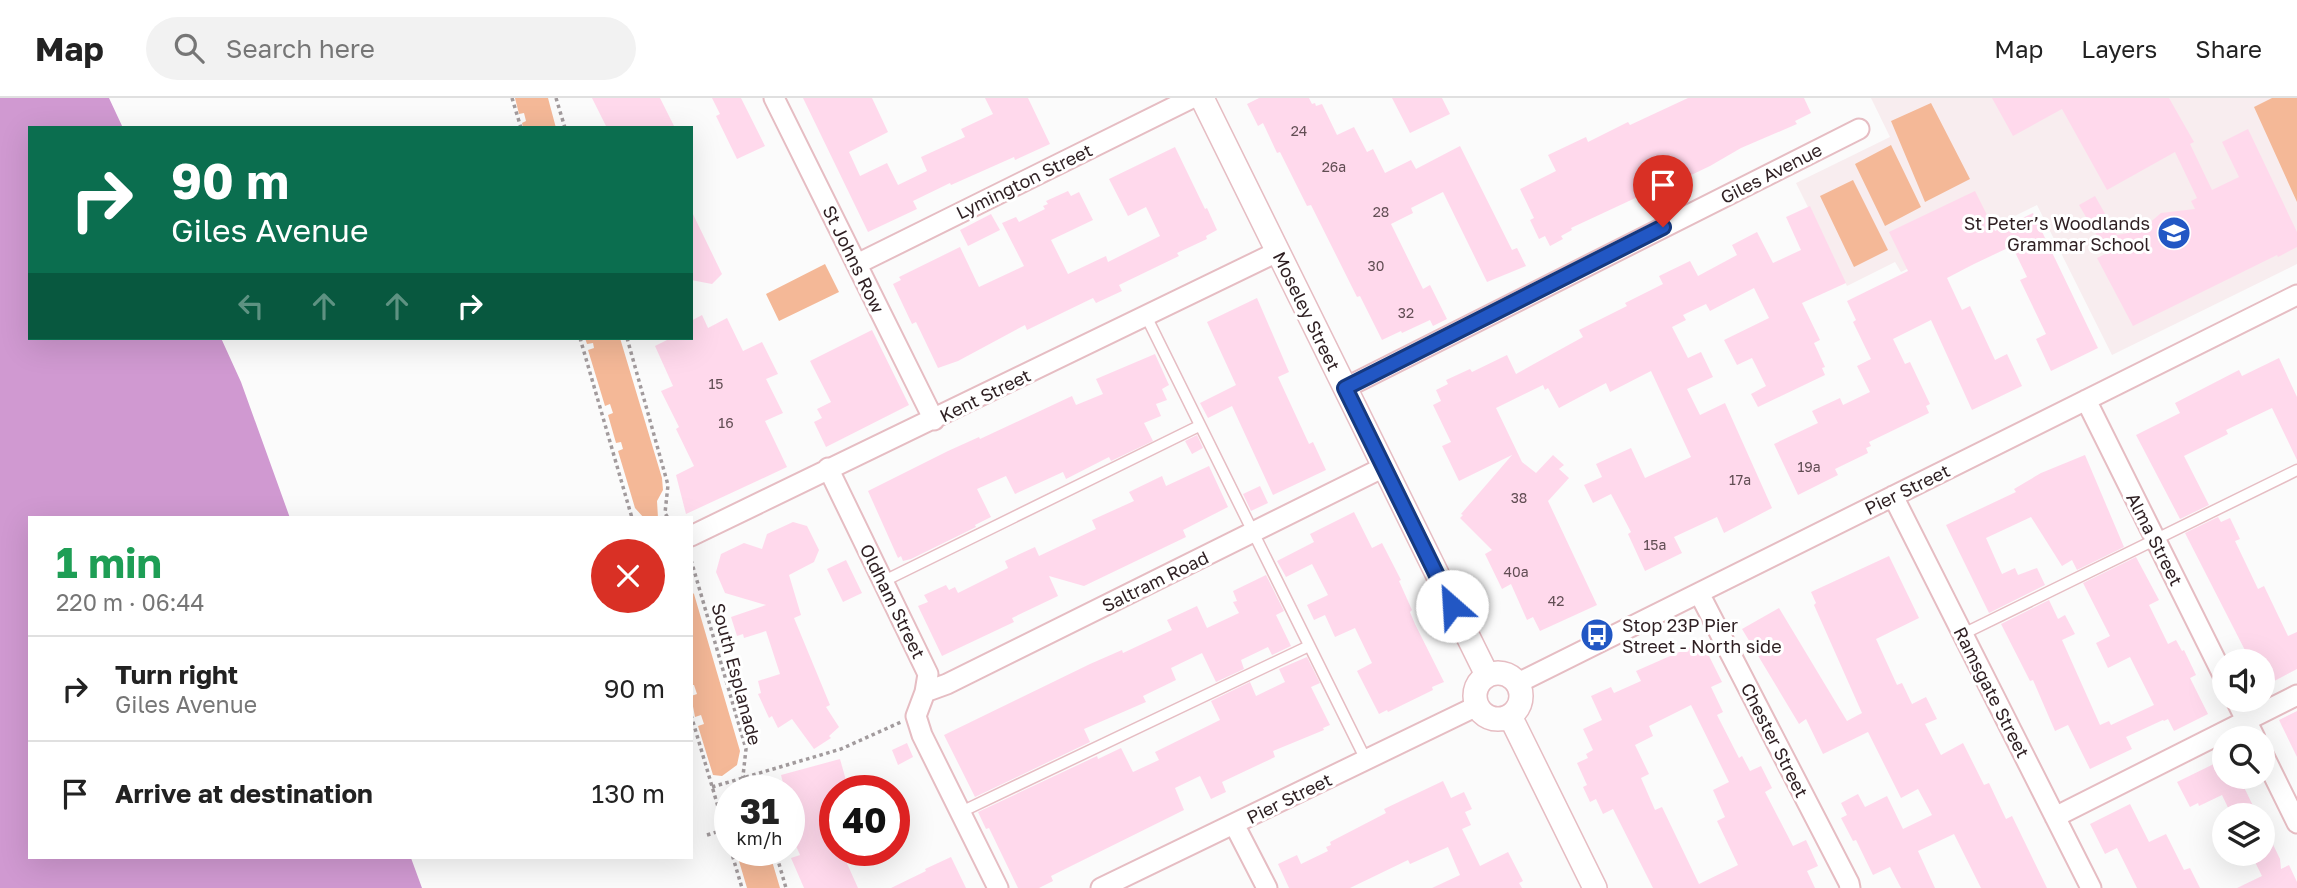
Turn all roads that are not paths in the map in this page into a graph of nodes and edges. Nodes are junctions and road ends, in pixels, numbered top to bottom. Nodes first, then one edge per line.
1 (774, 98) edge
2 (1192, 98) edge
3 (1202, 98) edge
4 (1859, 129) dead end
5 (1277, 252) junction
6 (857, 264) junction
7 (2295, 302) edge
8 (1146, 316) junction
9 (1345, 388) junction
10 (2086, 400) junction
11 (934, 420) junction
12 (1199, 425) junction
13 (1384, 467) junction
14 (828, 468) junction
15 (2297, 470) edge
16 (1893, 496) junction
17 (1252, 533) junction
18 (693, 535) edge
19 (2155, 539) junction
20 (884, 581) junction
21 (1699, 593) junction
22 (1963, 634) junction
23 (1309, 646) junction
24 (2212, 653) edge
25 (1487, 675) junction
26 (1518, 683) junction
27 (925, 692) junction
28 (2297, 695) edge
29 (1477, 706) junction
30 (2242, 712) edge
31 (1510, 716) junction
32 (2246, 721) junction
33 (2249, 726) edge
34 (1366, 760) junction
35 (2275, 778) edge
36 (961, 812) junction
37 (2055, 817) junction
38 (2297, 822) edge
39 (1234, 824) junction
40 (998, 888) edge
41 (1101, 888) edge
42 (1267, 888) edge
43 (1595, 888) edge
44 (1850, 888) edge
45 (2091, 888) edge

1 - 6 street, St Johns Row
2 - 6 street, Lymington Street
3 - 5 street, Moseley Street
4 - 9 street, Giles Avenue
5 - 8 street, Kent Street
5 - 9 street, Moseley Street
6 - 11 street, St Johns Row
7 - 10 street, Pier Street
8 - 11 street, Kent Street
8 - 12 lane
9 - 13 street, Moseley Street
10 - 16 street, Pier Street
10 - 19 street, Alma Street
11 - 14 street, Kent Street
12 - 17 lane
12 - 20 lane
13 - 17 street, Saltram Road
13 - 25 street, Moseley Street
14 - 18 street, Kent Street
14 - 20 street, Oldham Street
15 - 19 lane
16 - 21 street, Pier Street
16 - 22 street, Ramsgate Street
17 - 23 lane
17 - 27 street, Saltram Road
19 - 22 lane
19 - 24 street, Alma Street
20 - 27 street, Oldham Street
21 - 26 street, Pier Street
21 - 44 street, Chester Street
22 - 37 street, Ramsgate Street
23 - 34 lane
23 - 36 lane
25 - 26 street
25 - 29 street
26 - 31 street
27 - 36 street, Oldham Street
28 - 32 street
29 - 31 street
29 - 34 street, Pier Street
30 - 32 street
31 - 43 street
32 - 33 street
32 - 37 street
34 - 39 street, Pier Street
35 - 38 street
36 - 40 street
37 - 45 street, Ramsgate Street
39 - 41 street, Pier Street
39 - 42 street

